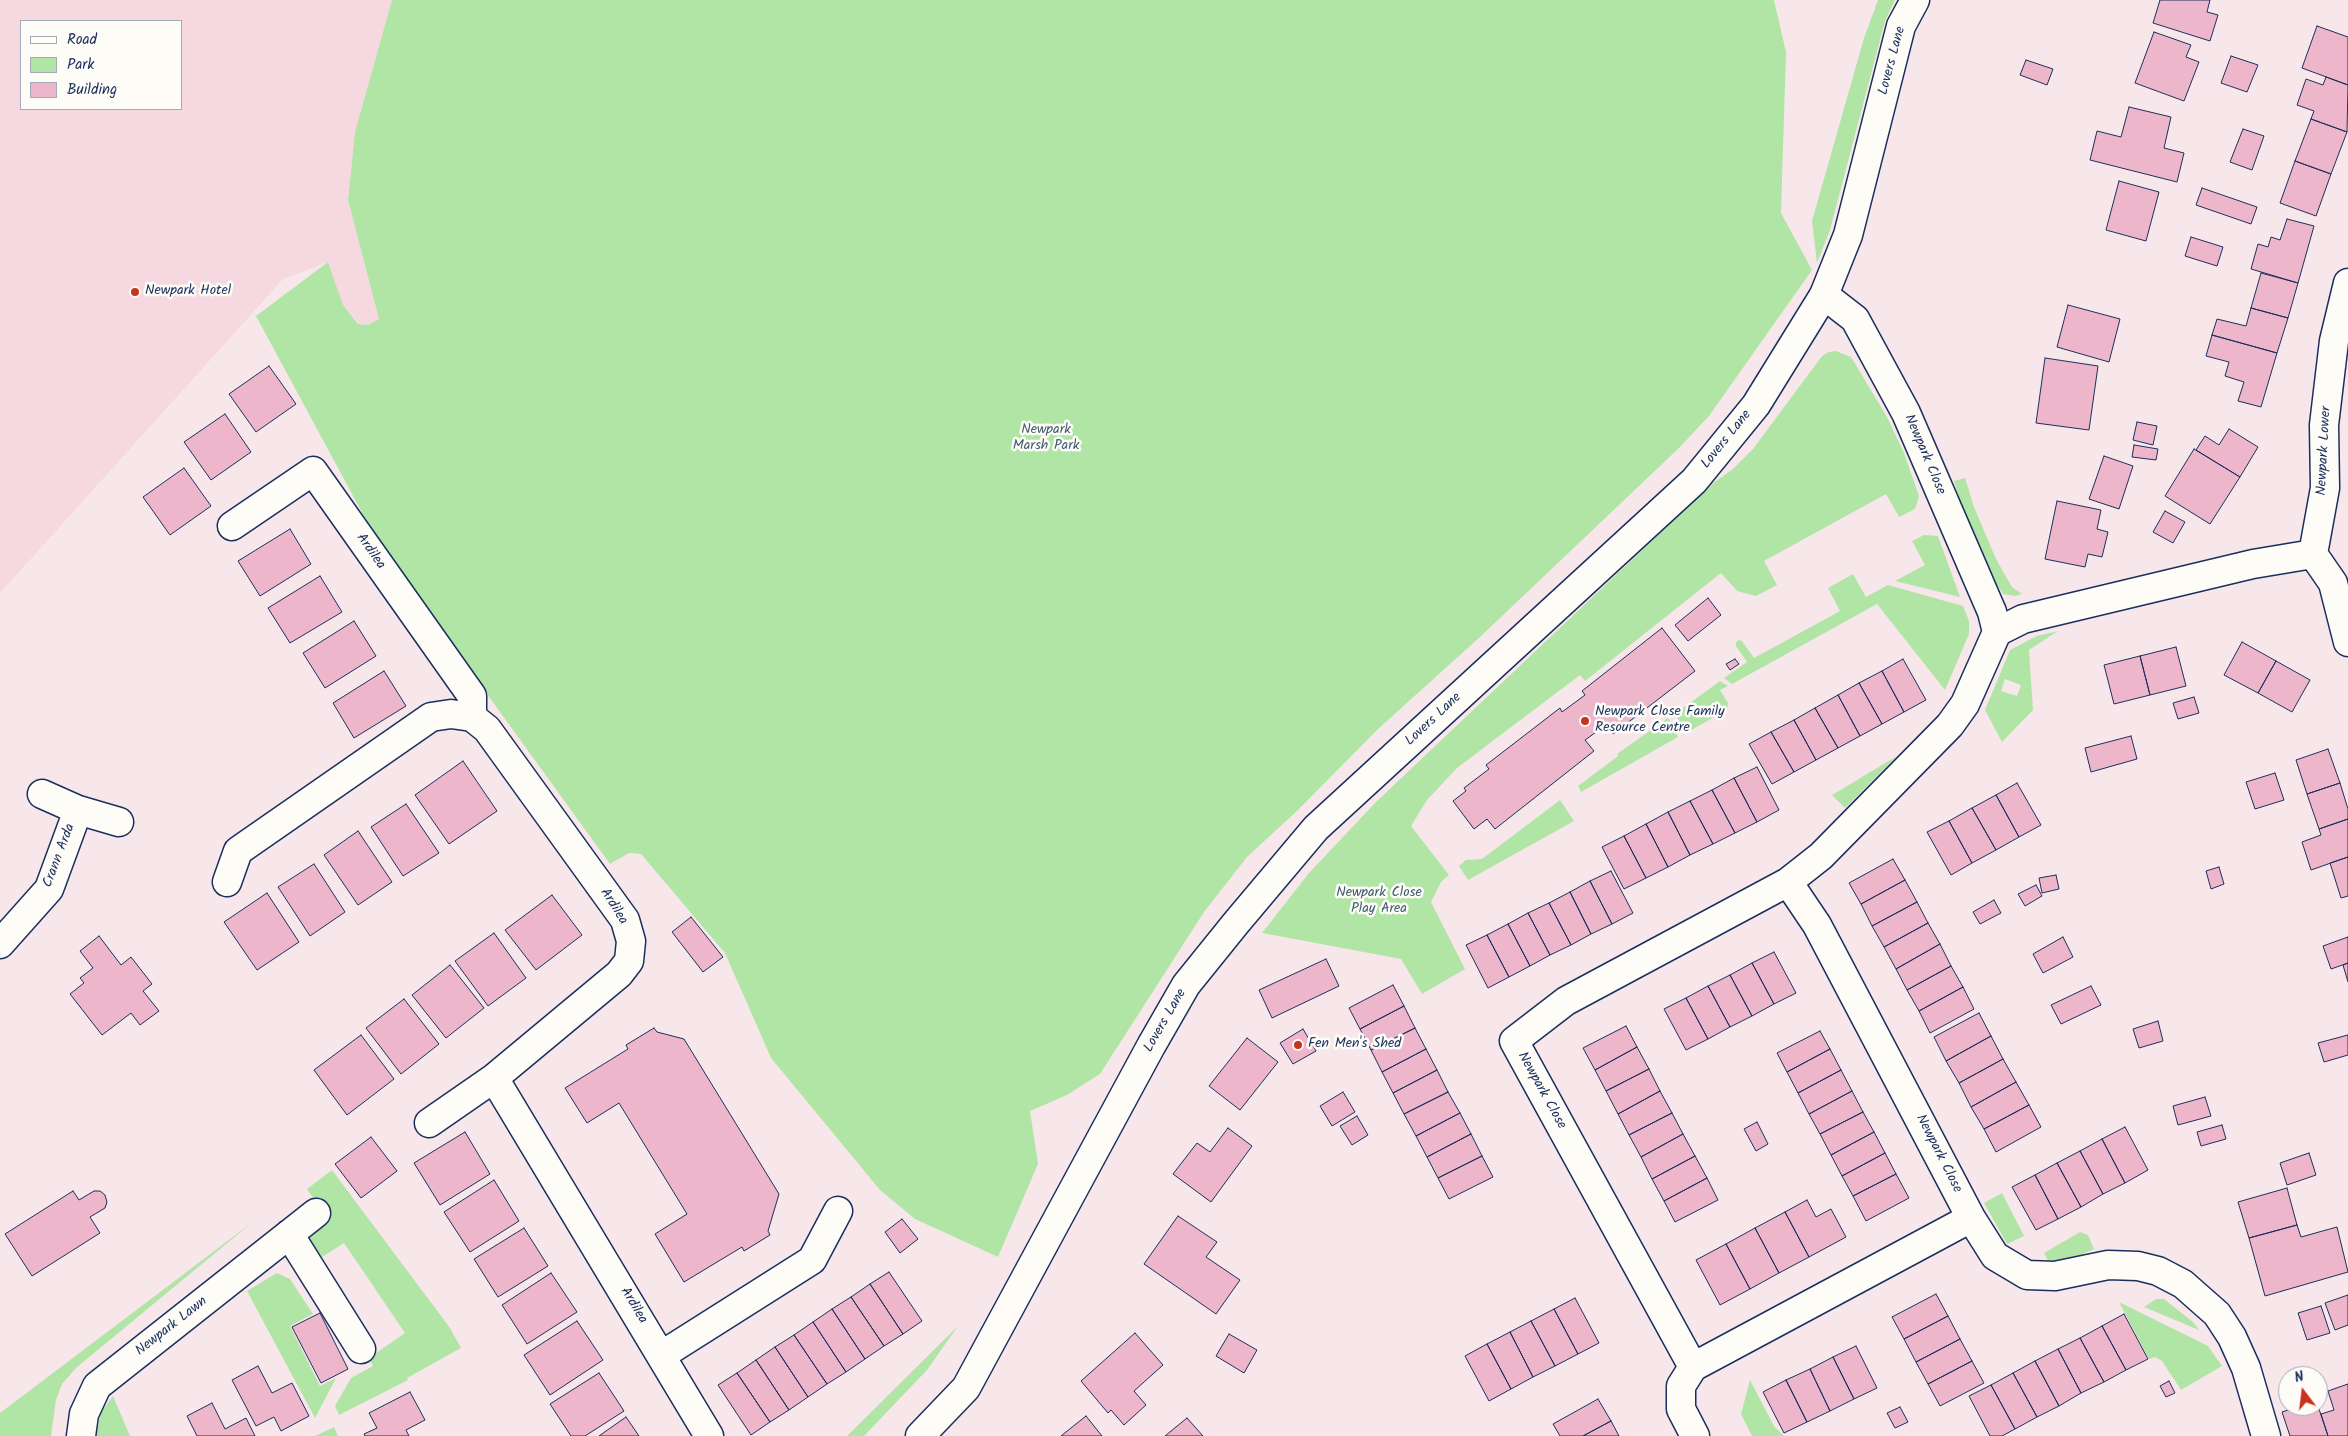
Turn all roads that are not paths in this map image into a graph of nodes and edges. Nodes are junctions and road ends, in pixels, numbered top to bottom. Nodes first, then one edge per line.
1 (1915, 0) edge
2 (2348, 283) edge
3 (1824, 295) junction
4 (232, 526) dead end
5 (2313, 554) junction
6 (1997, 632) junction
7 (2348, 642) edge
8 (472, 717) junction
9 (42, 794) dead end
10 (78, 810) junction
11 (120, 822) dead end
12 (227, 882) dead end
13 (1788, 882) junction
14 (0, 944) edge
15 (494, 1078) junction
16 (429, 1123) dead end
17 (838, 1211) dead end
18 (316, 1213) dead end
19 (1971, 1218) junction
20 (289, 1234) junction
21 (361, 1348) dead end
22 (662, 1355) junction
23 (1693, 1367) junction
24 (81, 1436) edge
25 (709, 1436) edge
26 (920, 1436) edge
27 (1695, 1436) edge
28 (2266, 1436) edge

1 - 3 street, Lovers Lane
2 - 5 street, Newpark Lower
3 - 6 street, Newpark Close
3 - 26 street, Lovers Lane
4 - 8 street, Ardilea
5 - 6 street
5 - 7 street
6 - 13 street, Newpark Close
8 - 12 street
8 - 15 street, Ardilea
9 - 10 street, Crann Arda
10 - 11 street, Crann Arda
10 - 14 street, Crann Arda
13 - 19 street, Newpark Close
13 - 23 street, Newpark Close
15 - 16 street, Ardilea
15 - 22 street, Ardilea
17 - 22 street
18 - 20 street, Newpark Lawn
19 - 23 street
19 - 28 street, Newpark Close
20 - 21 street
20 - 24 street, Newpark Lawn
22 - 25 street, Ardilea
23 - 27 street

